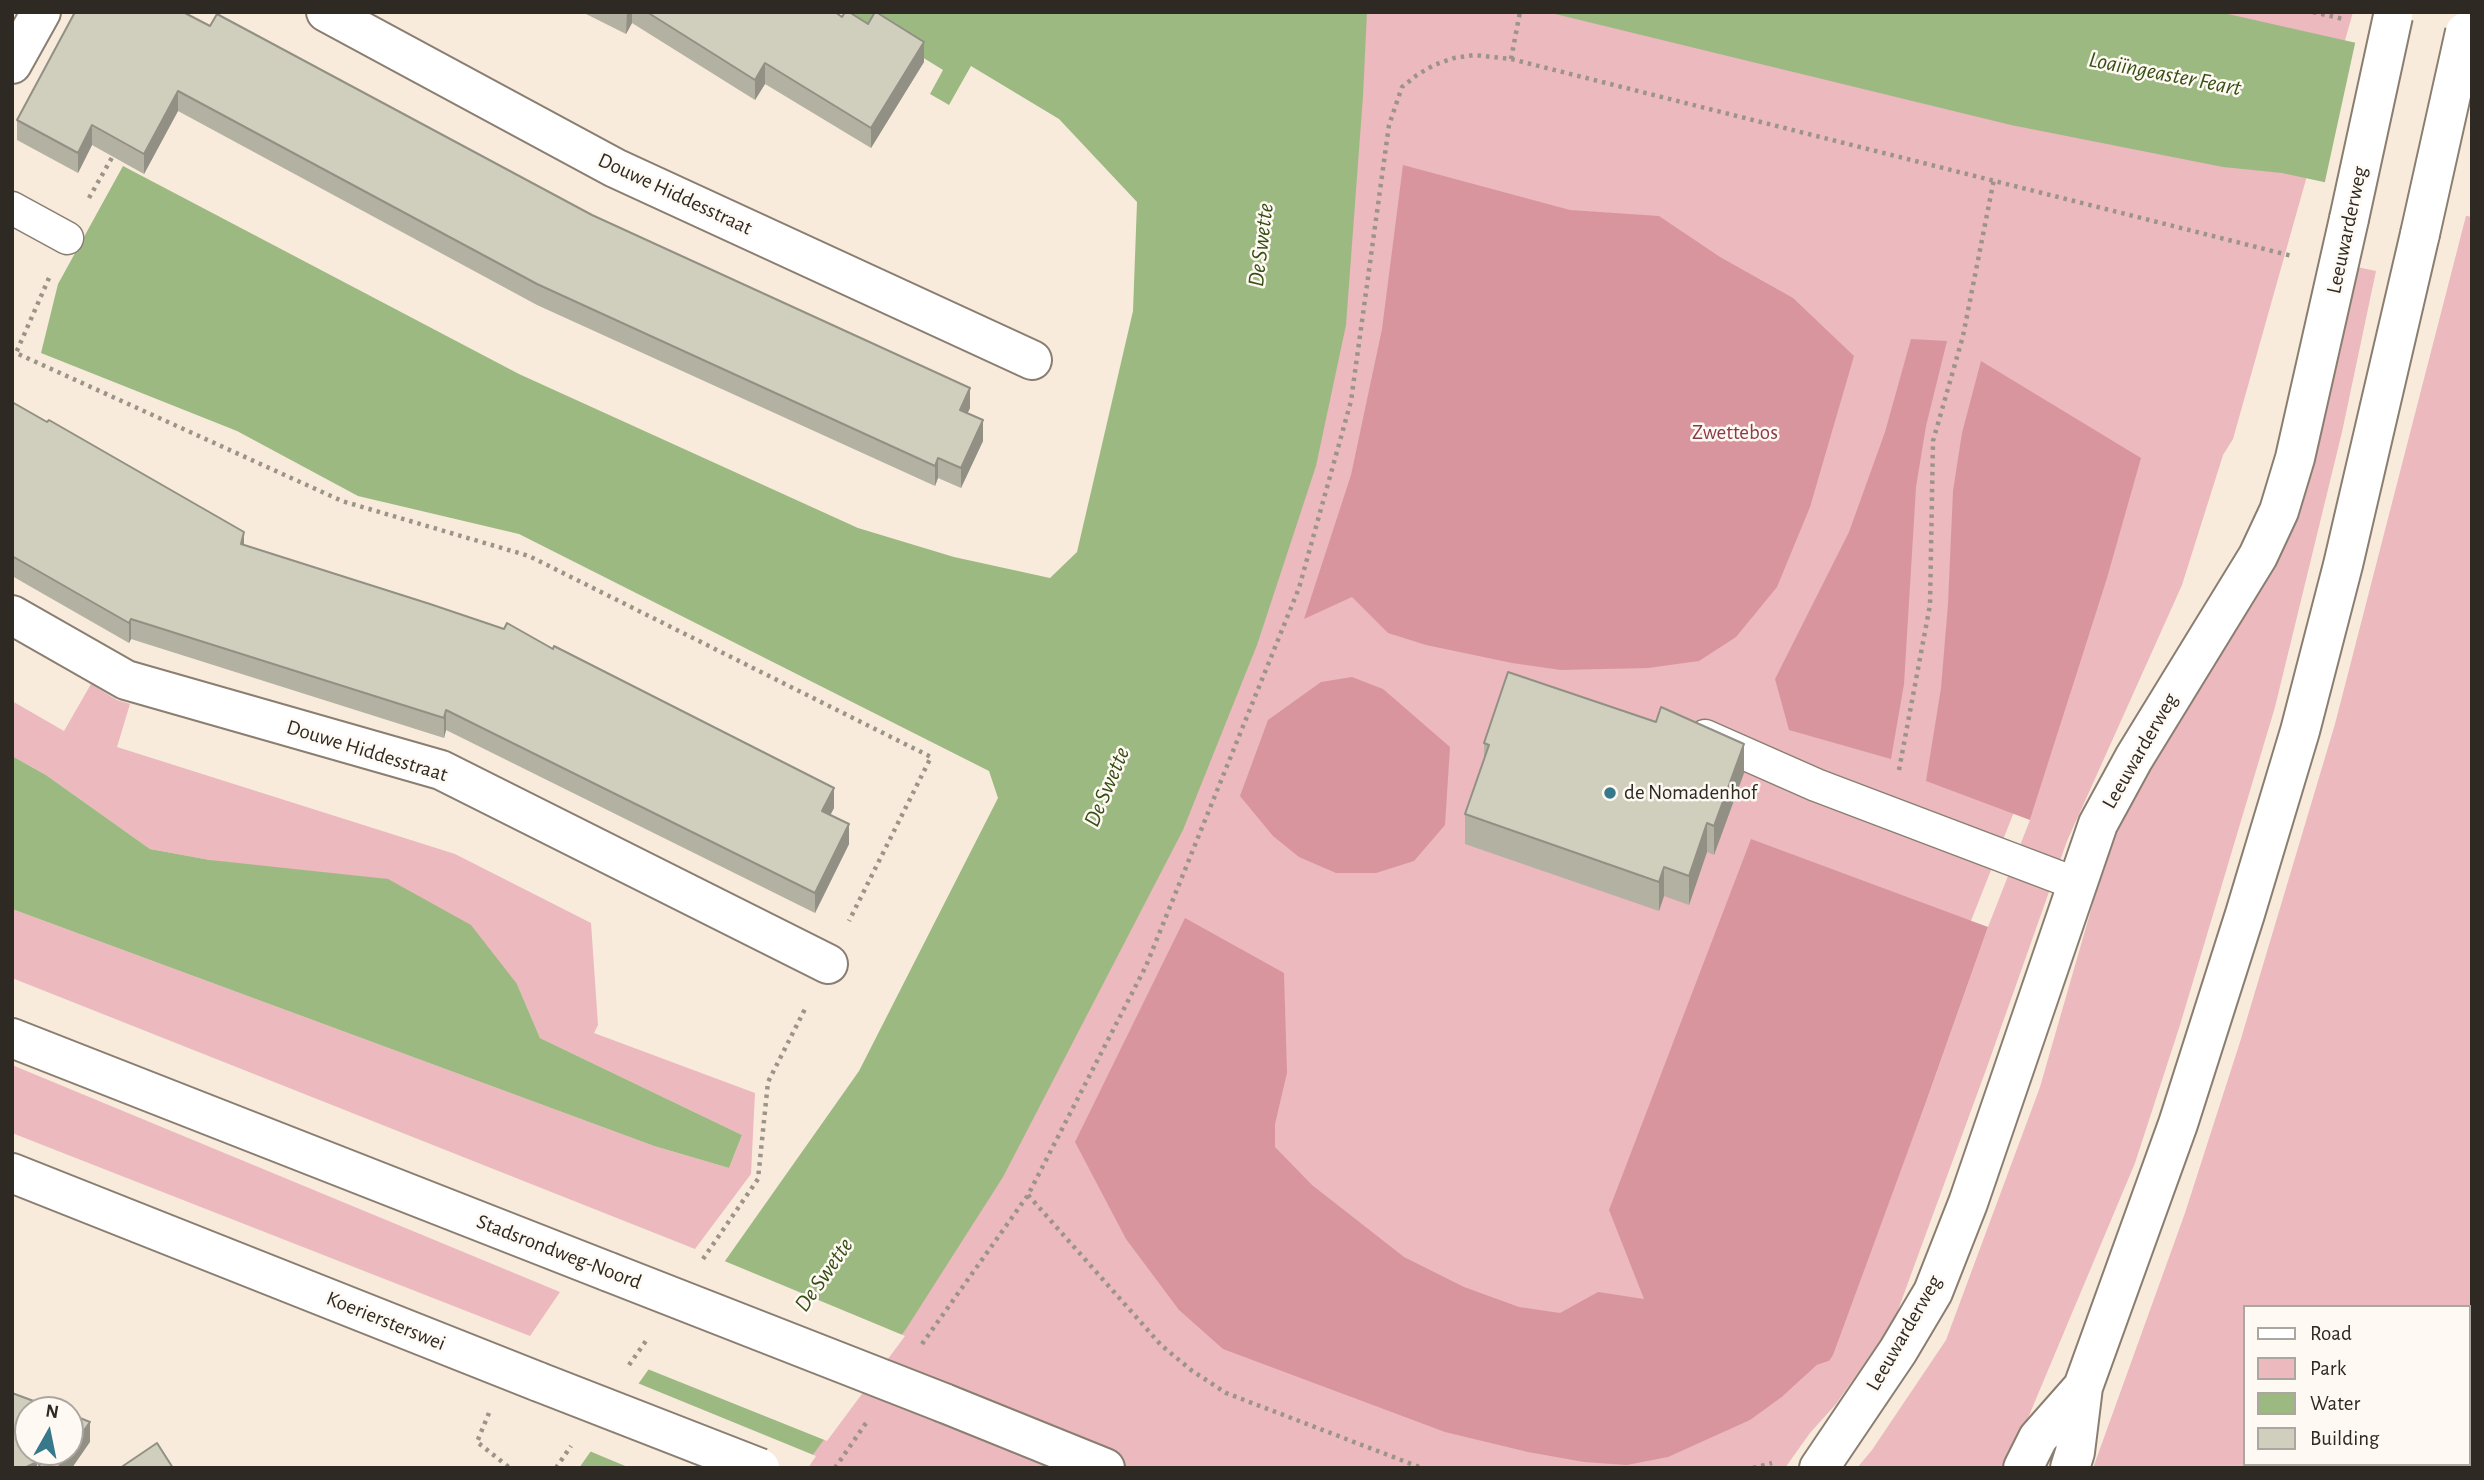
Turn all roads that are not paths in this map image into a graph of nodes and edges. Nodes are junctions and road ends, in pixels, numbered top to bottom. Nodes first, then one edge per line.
1 (41, 12) edge
2 (326, 12) edge
3 (2394, 14) edge
4 (2467, 22) edge
5 (12, 64) edge
6 (12, 208) edge
7 (67, 238) road end
8 (1032, 360) dead end
9 (12, 615) edge
10 (1677, 724) edge
11 (2077, 884) junction
12 (828, 964) road end
13 (12, 1038) edge
14 (12, 1173) edge
15 (2083, 1387) junction
16 (760, 1468) edge
17 (1105, 1468) edge
18 (1819, 1468) edge
19 (2023, 1468) edge
20 (2070, 1468) edge

1 - 5 street
2 - 8 street, Douwe Hiddesstraat
3 - 11 street, Leeuwarderweg, bridge
4 - 15 street, bridge
6 - 7 lane
9 - 12 street, Douwe Hiddesstraat
10 - 11 lane
11 - 18 street, Leeuwarderweg
13 - 17 street, Stadsrondweg-Noord, bridge
14 - 16 street, Koeriersterswei, bridge
15 - 19 street
15 - 20 street

